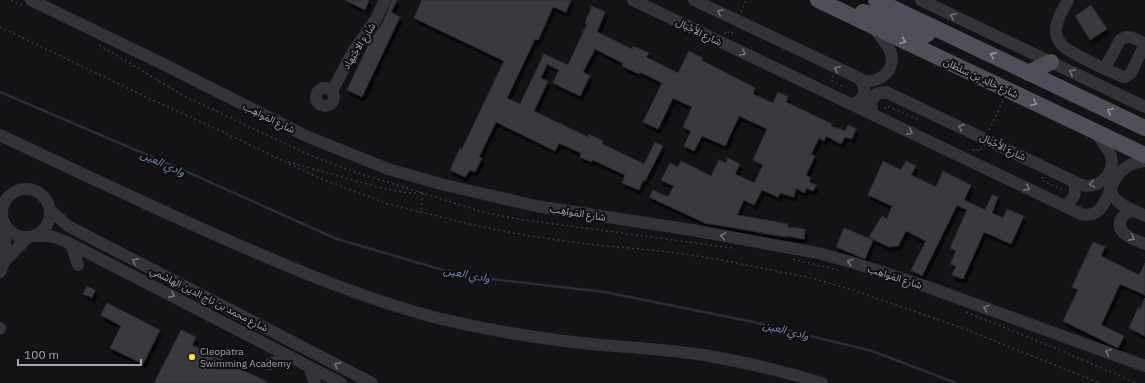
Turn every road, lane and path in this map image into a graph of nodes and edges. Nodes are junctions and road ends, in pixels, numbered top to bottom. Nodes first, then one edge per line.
1 (31, 0) edge
2 (385, 0) edge
3 (633, 0) edge
4 (694, 0) edge
5 (746, 0) edge
6 (818, 0) edge
7 (876, 0) edge
8 (921, 0) edge
9 (1068, 0) edge
10 (843, 12) junction
11 (738, 21) junction
12 (872, 26) junction
13 (931, 26) junction
14 (0, 27) edge
15 (720, 42) junction
16 (1052, 62) junction
17 (1105, 68) dead end
18 (837, 69) junction
19 (1028, 73) junction
20 (861, 80) junction
21 (1009, 90) junction
22 (332, 91) dead end
23 (1145, 94) edge
24 (836, 96) junction
25 (1130, 100) junction
26 (852, 104) junction
27 (1145, 107) edge
28 (924, 110) junction
29 (878, 117) junction
30 (1145, 128) edge
31 (1096, 133) junction
32 (0, 135) edge
33 (985, 138) junction
34 (1145, 156) edge
35 (968, 159) junction
36 (281, 160) junction
37 (1145, 161) edge
38 (1046, 168) junction
39 (1073, 181) junction
40 (1110, 189) junction
41 (6, 192) edge
42 (1059, 203) junction
43 (50, 210) junction
44 (421, 212) junction
45 (1140, 213) edge
46 (2, 218) edge
47 (31, 236) junction
48 (71, 244) junction
49 (1145, 244) edge
50 (78, 265) dead end
51 (2, 267) edge
52 (289, 356) junction
53 (270, 364) dead end
54 (1145, 366) edge
55 (309, 367) junction
56 (333, 382) edge
57 (315, 383) edge
58 (372, 383) edge
59 (822, 383) edge
60 (1100, 383) edge

54 -> 1 street, شارع المَواهِب
2 - 22 street, شارع الاجْتِهاد
3 - 15 street, شارع الأَجْيَال
11 -> 4 street
5 - 11 path
6 - 10 main road, شارع خالِد بن سلطان
7 - 13 main road
16 -> 8 street
9 - 17 street
10 - 12 main road, شارع خالِد بن سلطان
10 - 13 main road
11 - 15 path
11 - 18 street
12 - 20 street
12 -> 21 main road, شارع خالِد بن سلطان
19 -> 13 main road
14 - 36 path
15 -> 24 street, شارع الأَجْيَال
16 - 19 main road
25 -> 16 street
20 -> 18 street
18 - 24 path
30 -> 19 main road
20 - 26 street
21 -> 31 main road, شارع خالِد بن سلطان
21 - 33 path
23 - 25 street
24 - 26 street, شارع الأَجْيَال
25 - 27 street
26 - 29 street, شارع الأَجْيَال
28 - 29 path
28 - 29 street, شارع الأَجْيَال
33 -> 28 street, شارع الأَجْيَال
29 -> 35 street, شارع الأَجْيَال
31 - 34 main road, شارع خالِد بن سلطان
31 -> 39 street, شارع الأَجْيَال
32 - 59 street
33 - 35 path
33 - 38 street, شارع الأَجْيَال
35 -> 42 street, شارع الأَجْيَال
36 - 44 path
36 - 44 path
37 - 40 street, شارع الأَجْيَال
38 - 39 street, شارع الأَجْيَال
38 - 42 path
39 - 42 street
40 - 42 street, شارع الأَجْيَال
40 - 45 street
41 - 43 street
41 - 46 street
43 - 47 street
58 -> 43 street, شارع محمد بن تاج الدين الهاشمي
44 - 60 path
45 -> 49 street
46 - 47 street
46 - 51 street
47 - 48 street, شارع محمد بن تاج الدين الهاشمي
47 - 51 street
48 - 50 street
48 -> 52 street, شارع محمد بن تاج الدين الهاشمي
52 - 53 street
52 - 55 street, شارع محمد بن تاج الدين الهاشمي
55 - 56 street, شارع محمد بن تاج الدين الهاشمي
55 - 57 street

